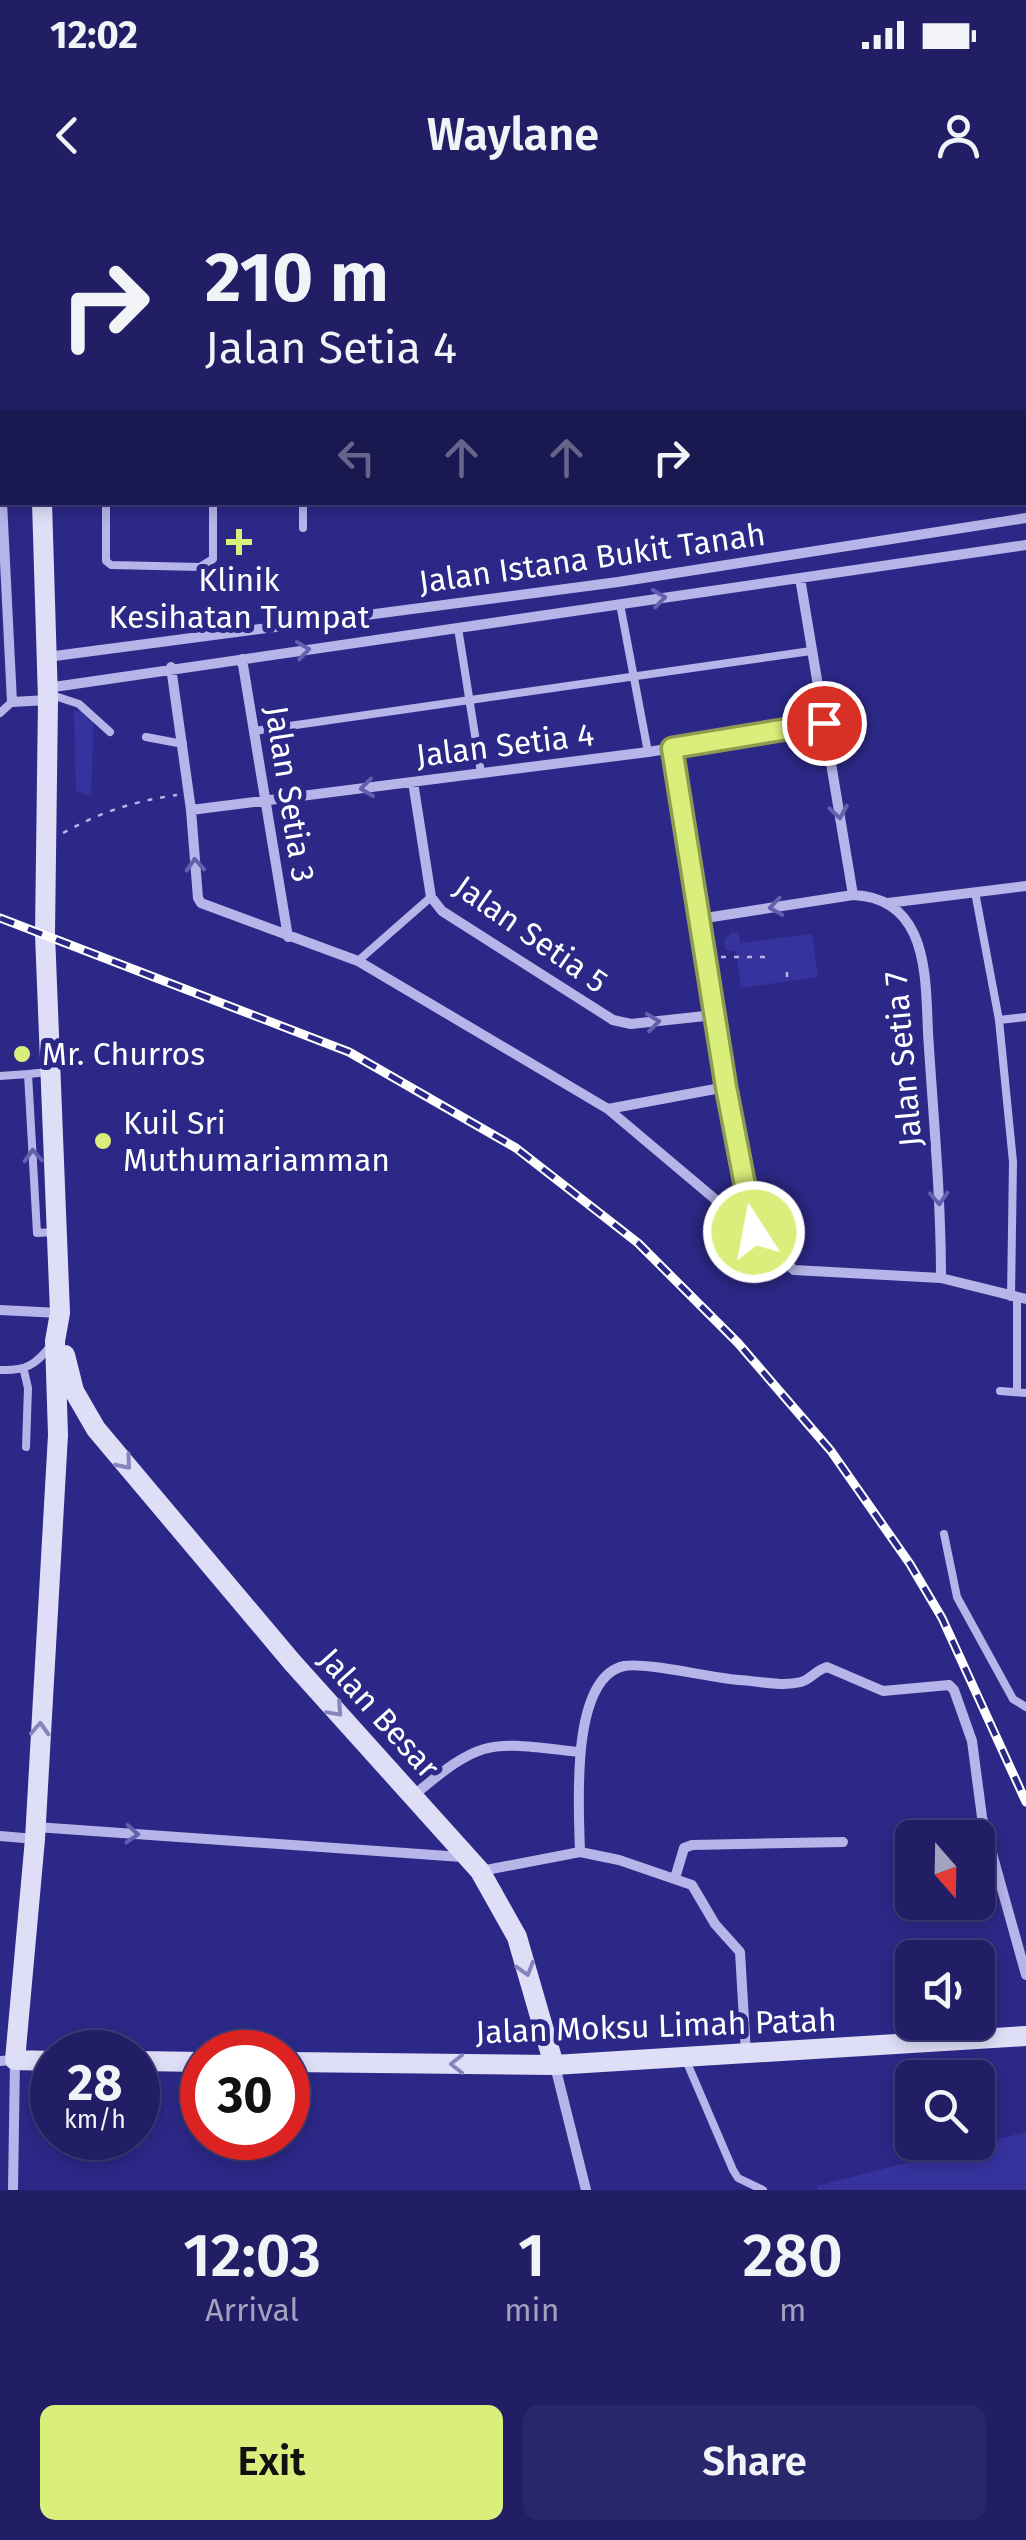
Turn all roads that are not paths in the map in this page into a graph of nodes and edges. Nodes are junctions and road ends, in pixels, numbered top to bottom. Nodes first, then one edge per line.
1 (1, 505) edge
2 (42, 505) edge
3 (106, 505) edge
4 (213, 505) edge
5 (303, 505) edge
6 (1026, 518) edge
7 (303, 528) dead end
8 (1026, 545) edge
9 (2, 563) edge
10 (800, 578) junction
11 (620, 604) junction
12 (458, 628) junction
13 (811, 651) junction
14 (46, 657) junction
15 (242, 659) junction
16 (172, 668) junction
17 (633, 677) junction
18 (47, 694) junction
19 (470, 701) junction
20 (12, 702) junction
21 (0, 713) edge
22 (824, 723) junction
23 (254, 730) junction
24 (110, 732) dead end
25 (146, 737) dead end
26 (183, 744) junction
27 (672, 748) junction
28 (648, 752) junction
29 (481, 773) junction
30 (413, 782) junction
31 (266, 801) junction
32 (191, 810) junction
33 (1026, 886) edge
34 (976, 892) junction
35 (853, 894) junction
36 (431, 897) junction
37 (886, 904) junction
38 (700, 920) junction
39 (288, 938) junction
40 (358, 961) junction
41 (714, 1014) junction
42 (1026, 1016) edge
43 (999, 1020) junction
44 (50, 1072) junction
45 (28, 1074) junction
46 (0, 1076) edge
47 (726, 1087) junction
48 (608, 1109) junction
49 (1012, 1162) junction
50 (1026, 1162) edge
51 (58, 1232) junction
52 (754, 1232) junction
53 (941, 1278) junction
54 (1018, 1298) edge
55 (0, 1310) edge
56 (60, 1314) junction
57 (54, 1341) junction
58 (0, 1370) edge
59 (24, 1371) junction
60 (1000, 1391) dead end
61 (1021, 1393) edge
62 (96, 1429) junction
63 (58, 1435) junction
64 (26, 1447) dead end
65 (944, 1534) dead end
66 (1026, 1708) edge
67 (579, 1752) junction
68 (412, 1796) junction
69 (35, 1833) junction
70 (0, 1836) edge
71 (843, 1842) dead end
72 (580, 1852) junction
73 (473, 1864) junction
74 (674, 1878) junction
75 (1026, 1975) edge
76 (1026, 2036) edge
77 (746, 2055) junction
78 (685, 2058) junction
79 (7, 2061) edge
80 (310, 2062) edge
81 (554, 2064) junction
82 (13, 2190) edge
83 (586, 2190) edge
84 (763, 2190) edge

1 - 9 street
2 - 14 street
3 - 4 lane
5 - 7 lane
6 - 14 street, Jalan Istana Bukit Tanah
8 - 10 street
9 - 20 street
11 -> 10 street
10 - 13 street
11 - 12 street
11 - 17 lane
15 -> 12 street
12 - 19 lane
13 - 17 lane
13 - 22 street
14 - 18 street
15 - 16 street
15 - 23 street, Jalan Setia 3
16 - 18 street
16 - 26 street
17 - 19 lane
17 - 28 lane
18 - 20 street
18 - 24 lane
18 - 44 street
19 - 23 lane
19 - 29 lane
20 - 21 lane
22 - 27 street, Jalan Setia 4
22 -> 35 street
23 - 31 street, Jalan Setia 3
25 - 26 lane
26 - 32 street
27 - 28 street, Jalan Setia 4
27 - 38 street
28 - 29 street, Jalan Setia 4
29 - 30 street, Jalan Setia 4
30 -> 31 street, Jalan Setia 4
30 - 36 street, Jalan Setia 5
31 - 32 street, Jalan Setia 4
31 - 39 street, Jalan Setia 3
39 -> 32 street
33 - 34 street
34 - 37 street
34 - 43 lane
35 - 37 street
35 -> 38 street
36 - 40 lane
36 -> 41 street, Jalan Setia 5
37 -> 53 street, Jalan Setia 7
38 - 41 street
39 - 40 street
40 - 48 street
41 - 47 street
42 - 43 lane
43 - 49 lane
44 - 45 lane
44 - 51 street
45 - 46 lane
51 -> 45 lane
47 - 48 street
47 - 52 street
48 - 52 street
49 - 50 lane
49 - 54 lane
51 - 56 street
52 - 53 street
53 - 54 street
54 - 61 lane
55 - 56 street
56 - 57 street
56 - 62 street, Jalan Besar
57 - 59 lane
57 - 63 street
58 - 59 lane
59 - 64 lane
60 - 61 lane
62 - 63 street
62 -> 68 street, Jalan Besar
69 -> 63 street
65 - 66 lane
67 - 68 street
67 - 72 street
67 - 75 street
68 - 73 street, Jalan Besar
69 - 70 street
69 -> 73 street
69 - 79 street
71 - 74 street
72 - 73 street
72 - 74 street
73 -> 81 street, Jalan Besar
74 - 77 street
76 - 77 street, Jalan Moksu Limah Patah
77 - 78 street, Jalan Moksu Limah Patah
78 - 81 street, Jalan Moksu Limah Patah
78 - 84 lane
79 - 82 street
81 -> 80 street, Jalan Moksu Limah Patah
81 - 83 street, Jalan Besar

